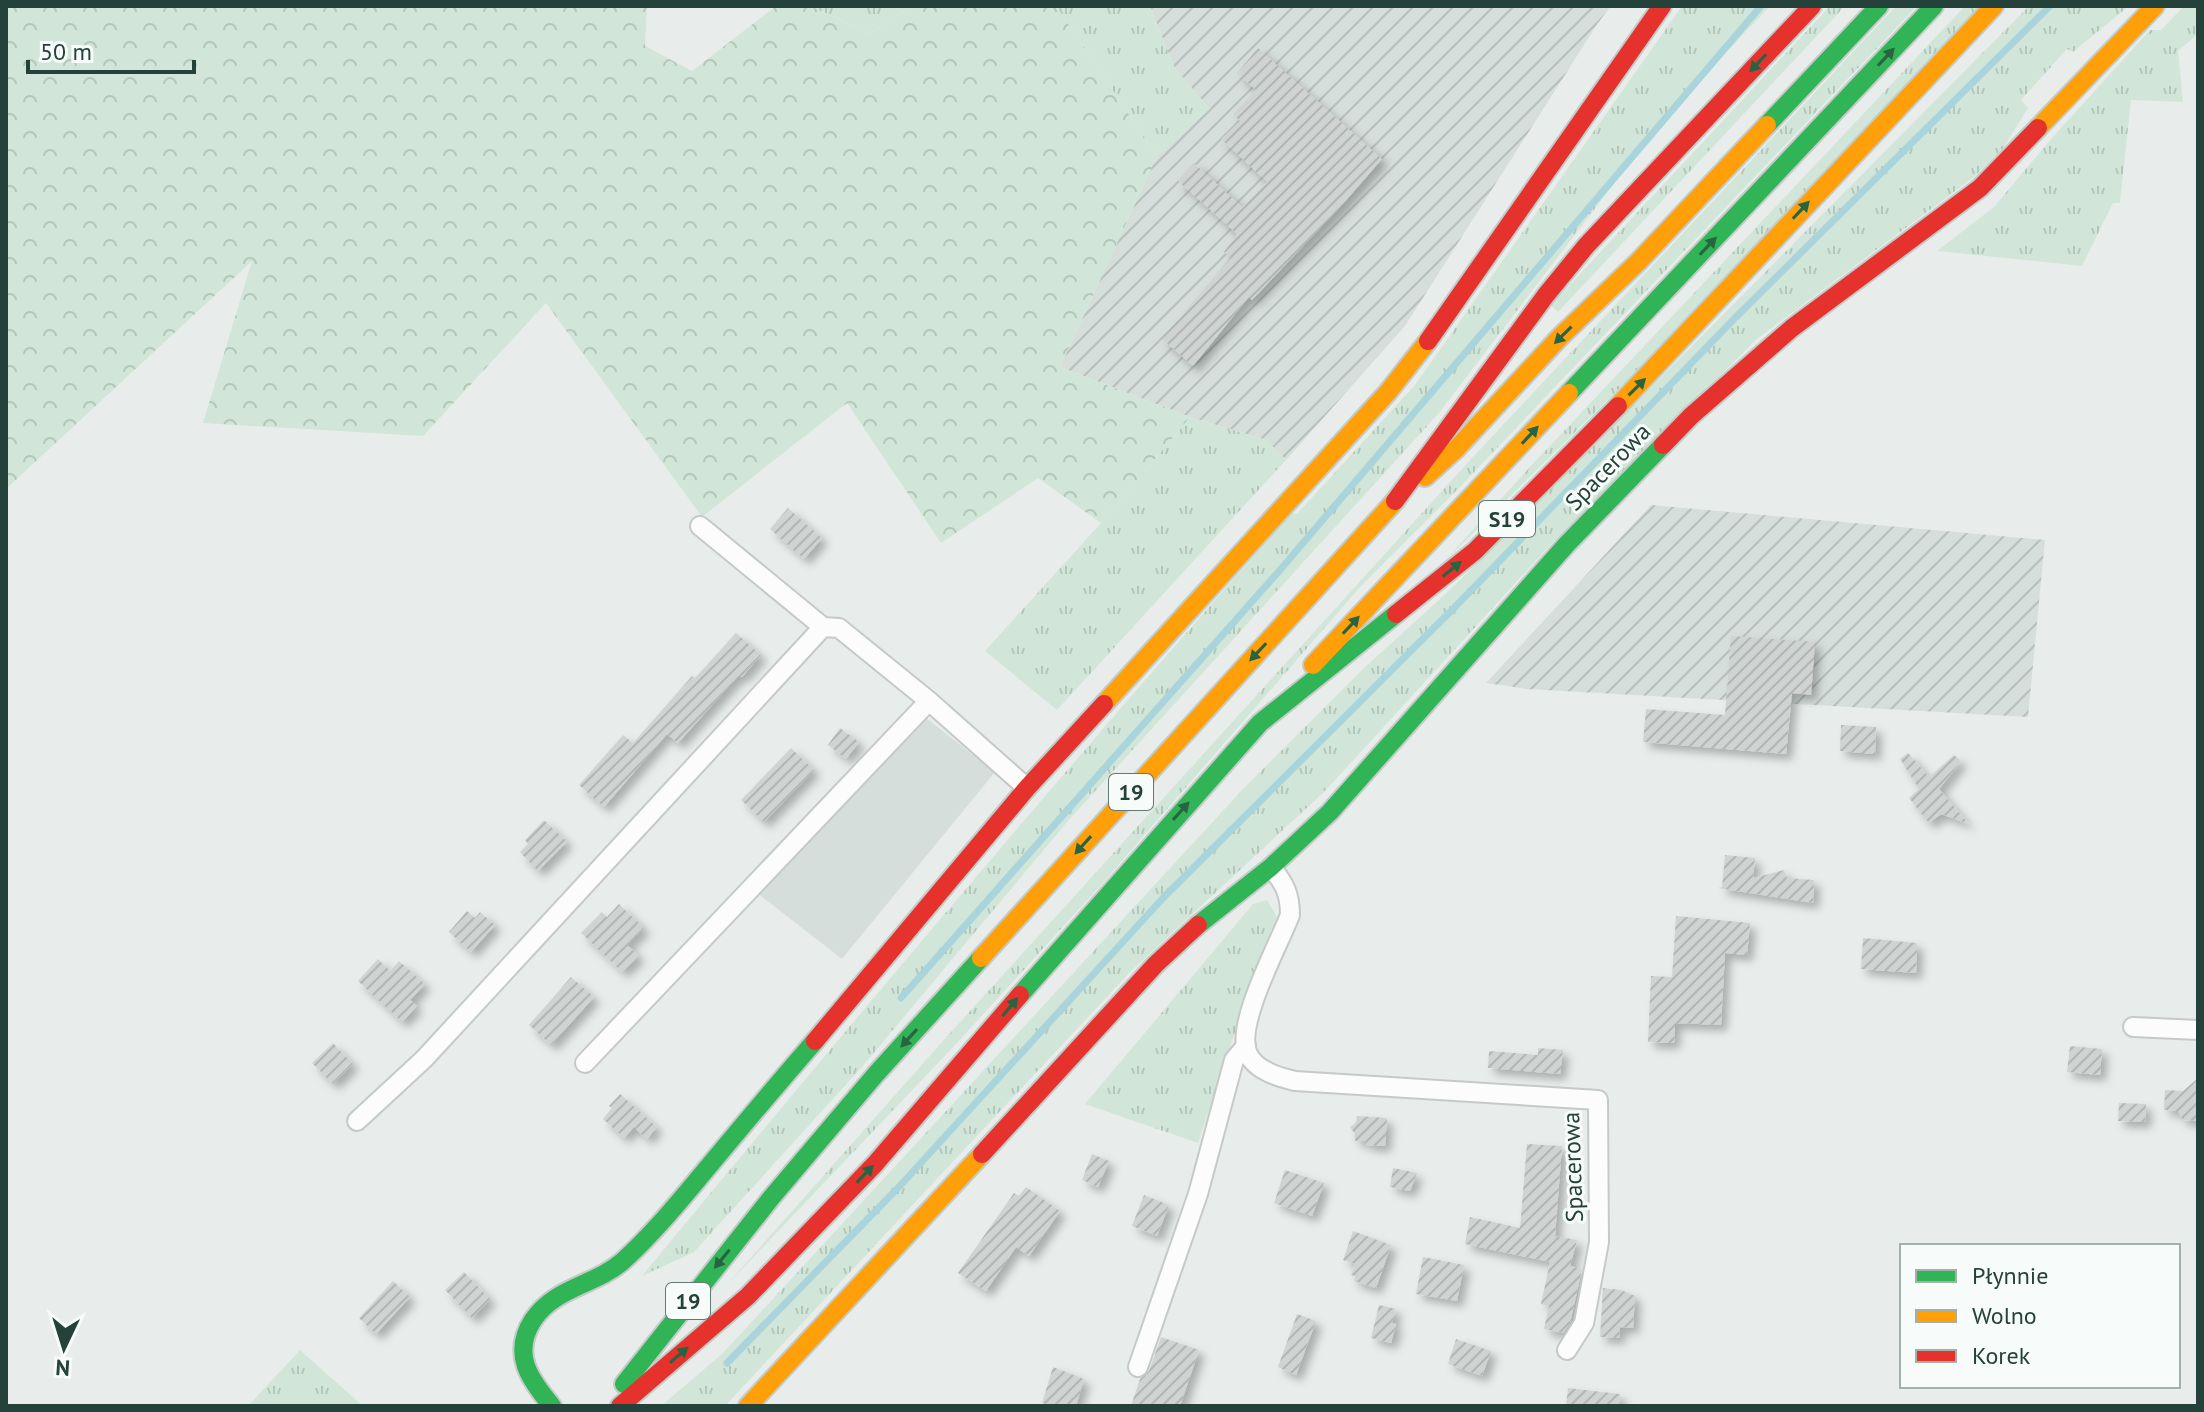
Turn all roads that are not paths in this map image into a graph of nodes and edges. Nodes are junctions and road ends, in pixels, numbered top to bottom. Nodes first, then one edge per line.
1 (1662, 6) edge
2 (1812, 6) edge
3 (1879, 6) edge
4 (1934, 6) edge
5 (1994, 6) edge
6 (2155, 6) edge
7 (1387, 512) junction
8 (700, 526) dead end
9 (823, 627) junction
10 (929, 701) junction
11 (1260, 723) junction
12 (1027, 788) junction
13 (1271, 867) junction
14 (2133, 1027) dead end
15 (2198, 1030) edge
16 (1246, 1046) junction
17 (585, 1063) dead end
18 (357, 1121) dead end
19 (1567, 1350) dead end
20 (1138, 1367) dead end
21 (552, 1406) edge
22 (607, 1406) edge
23 (620, 1406) edge
24 (748, 1406) edge

1 - 12 main road
2 -> 7 main road
3 -> 7 main road
11 -> 4 main road
11 -> 5 main road, S19
6 - 13 main road, Spacerowa
7 -> 22 main road, 19
8 - 9 street
9 - 10 street
9 - 18 street
10 - 12 street
10 - 17 street
23 -> 11 main road, 19
12 - 21 main road
13 - 16 street
13 - 24 main road, Spacerowa
14 - 15 street
16 - 19 street, Spacerowa
16 - 20 street

